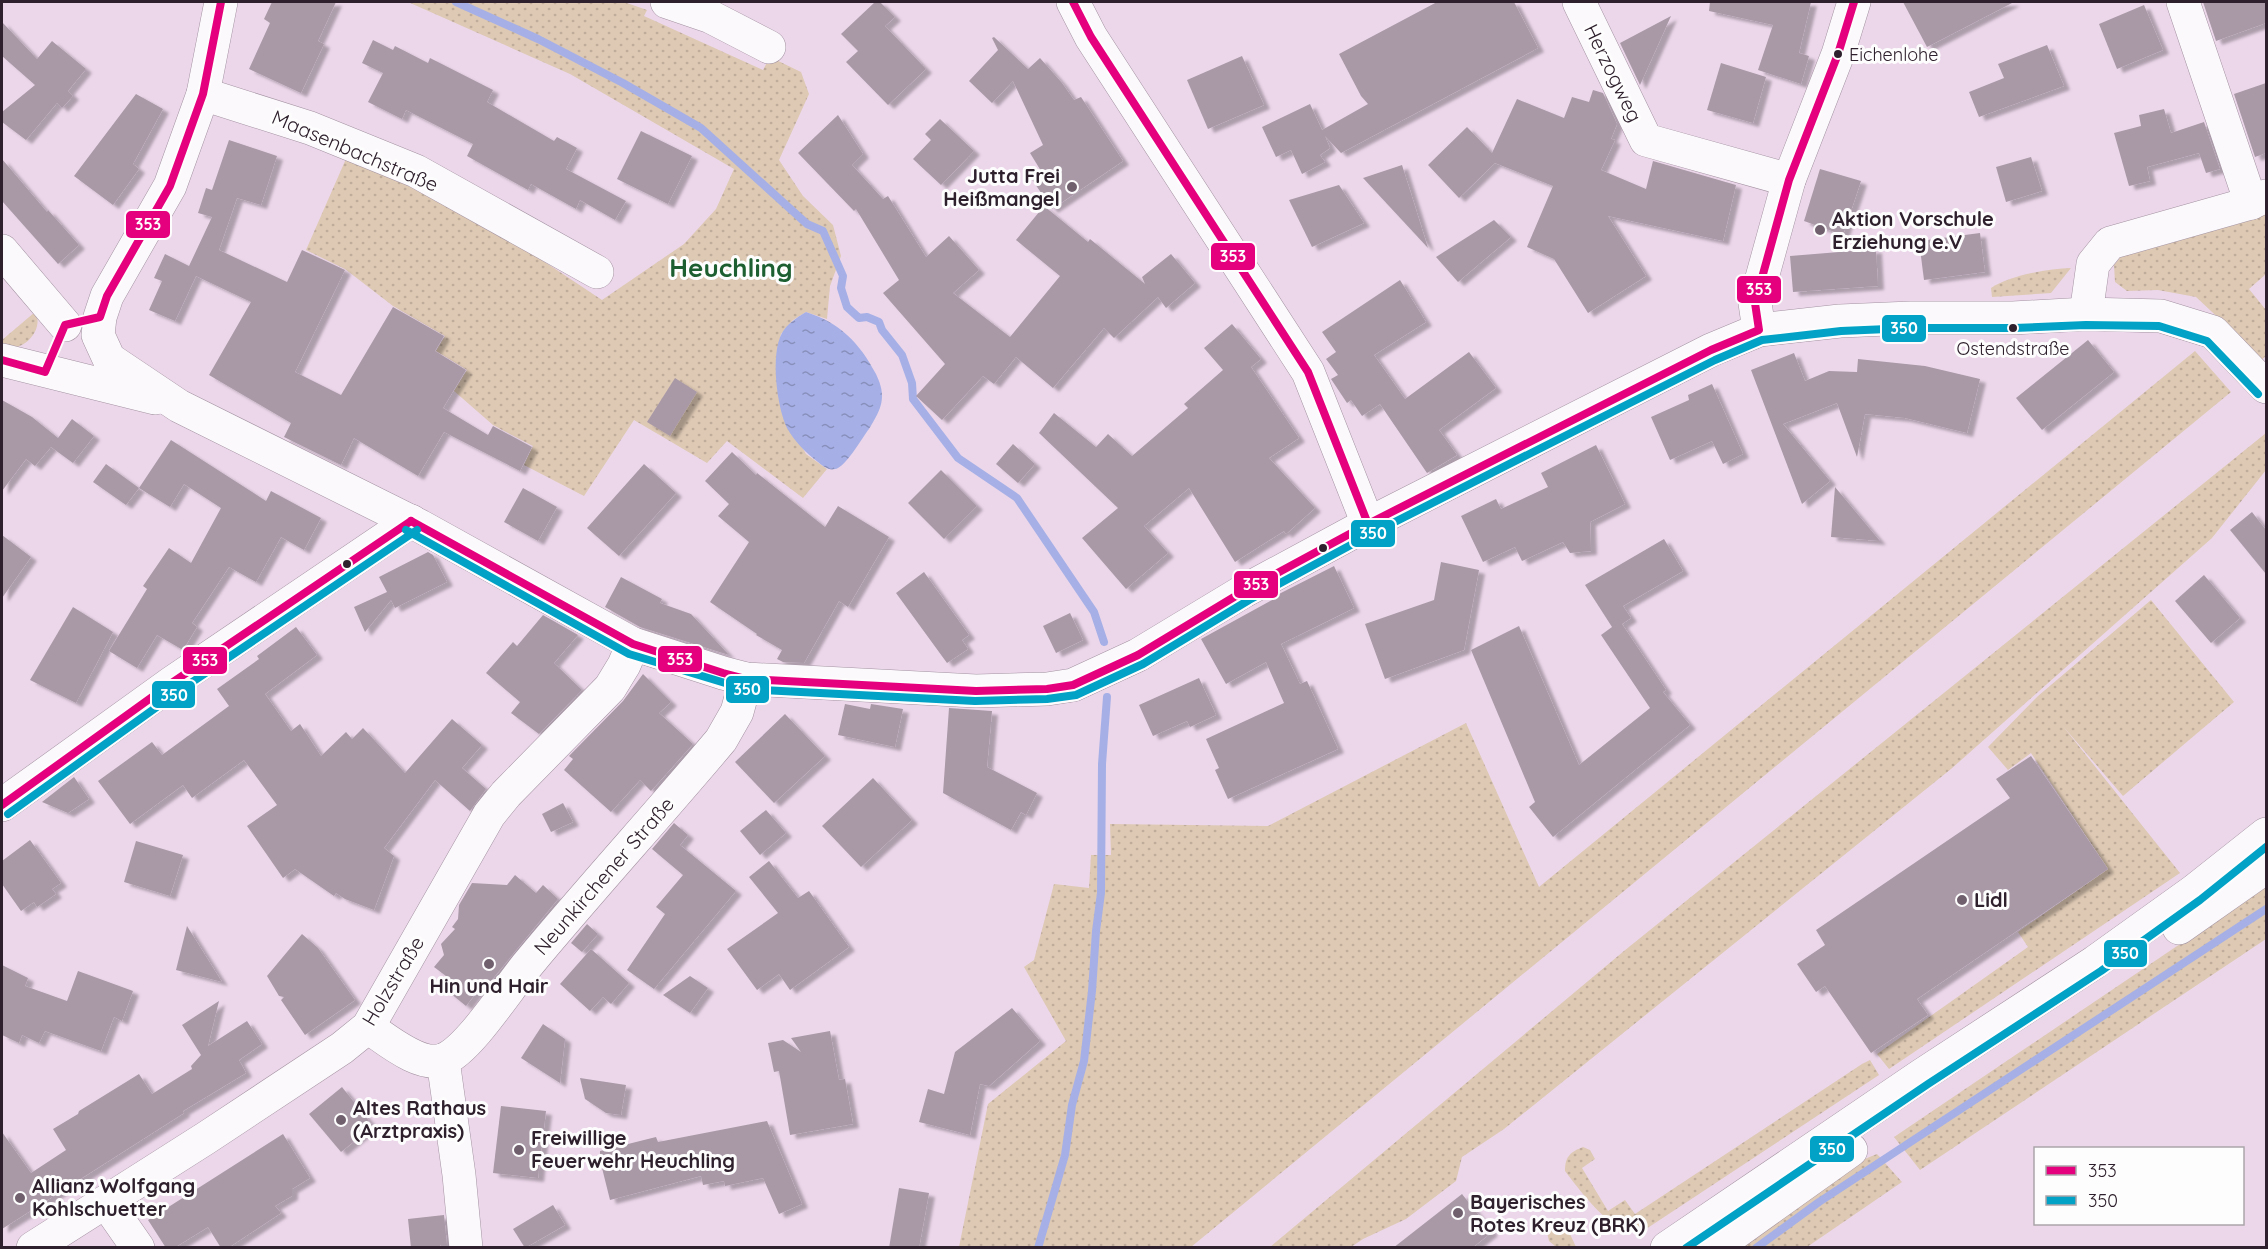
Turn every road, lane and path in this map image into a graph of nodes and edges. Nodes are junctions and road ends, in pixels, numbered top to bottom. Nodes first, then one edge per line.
1 (221, 2) edge
2 (667, 2) edge
3 (1073, 2) edge
4 (1579, 2) edge
5 (1854, 2) edge
6 (2183, 2) edge
7 (769, 47) dead end
8 (203, 94) junction
9 (1789, 180) junction
10 (2259, 200) edge
11 (2, 251) edge
12 (597, 272) dead end
13 (2086, 314) junction
14 (100, 317) junction
15 (65, 325) junction
16 (1758, 330) junction
17 (2, 360) edge
18 (45, 372) junction
19 (2266, 387) edge
20 (179, 406) junction
21 (411, 521) junction
22 (1368, 524) junction
23 (633, 644) junction
24 (746, 679) junction
25 (2, 806) edge
26 (2266, 834) edge
27 (2266, 867) edge
28 (368, 1027) junction
29 (443, 1060) junction
30 (1785, 1182) junction
31 (106, 1202) junction
32 (33, 1248) edge
33 (138, 1248) edge
34 (466, 1248) edge
35 (1667, 1248) edge
36 (1714, 1248) edge

1 - 8 street
2 - 7 street
3 - 22 street
4 - 9 street, Herzogweg
5 - 9 street
6 - 10 street
8 - 12 street, Maasenbachstraße
8 - 14 street
9 - 16 street
10 - 13 street
11 - 15 street
13 - 16 street
13 - 19 street
14 - 15 street
14 - 20 street
15 - 18 street
16 - 22 street
17 - 18 street
18 - 20 street
20 - 21 street
21 - 23 street
21 - 25 street
22 - 24 street
23 - 24 street
23 - 28 street, Holzstraße
24 - 29 street, Neunkirchener Straße
26 - 30 street
27 - 30 street
28 - 29 street
28 - 31 street, Holzstraße
29 - 34 street
30 - 35 street
30 - 36 street
31 - 32 street, Holzstraße
31 - 33 street

